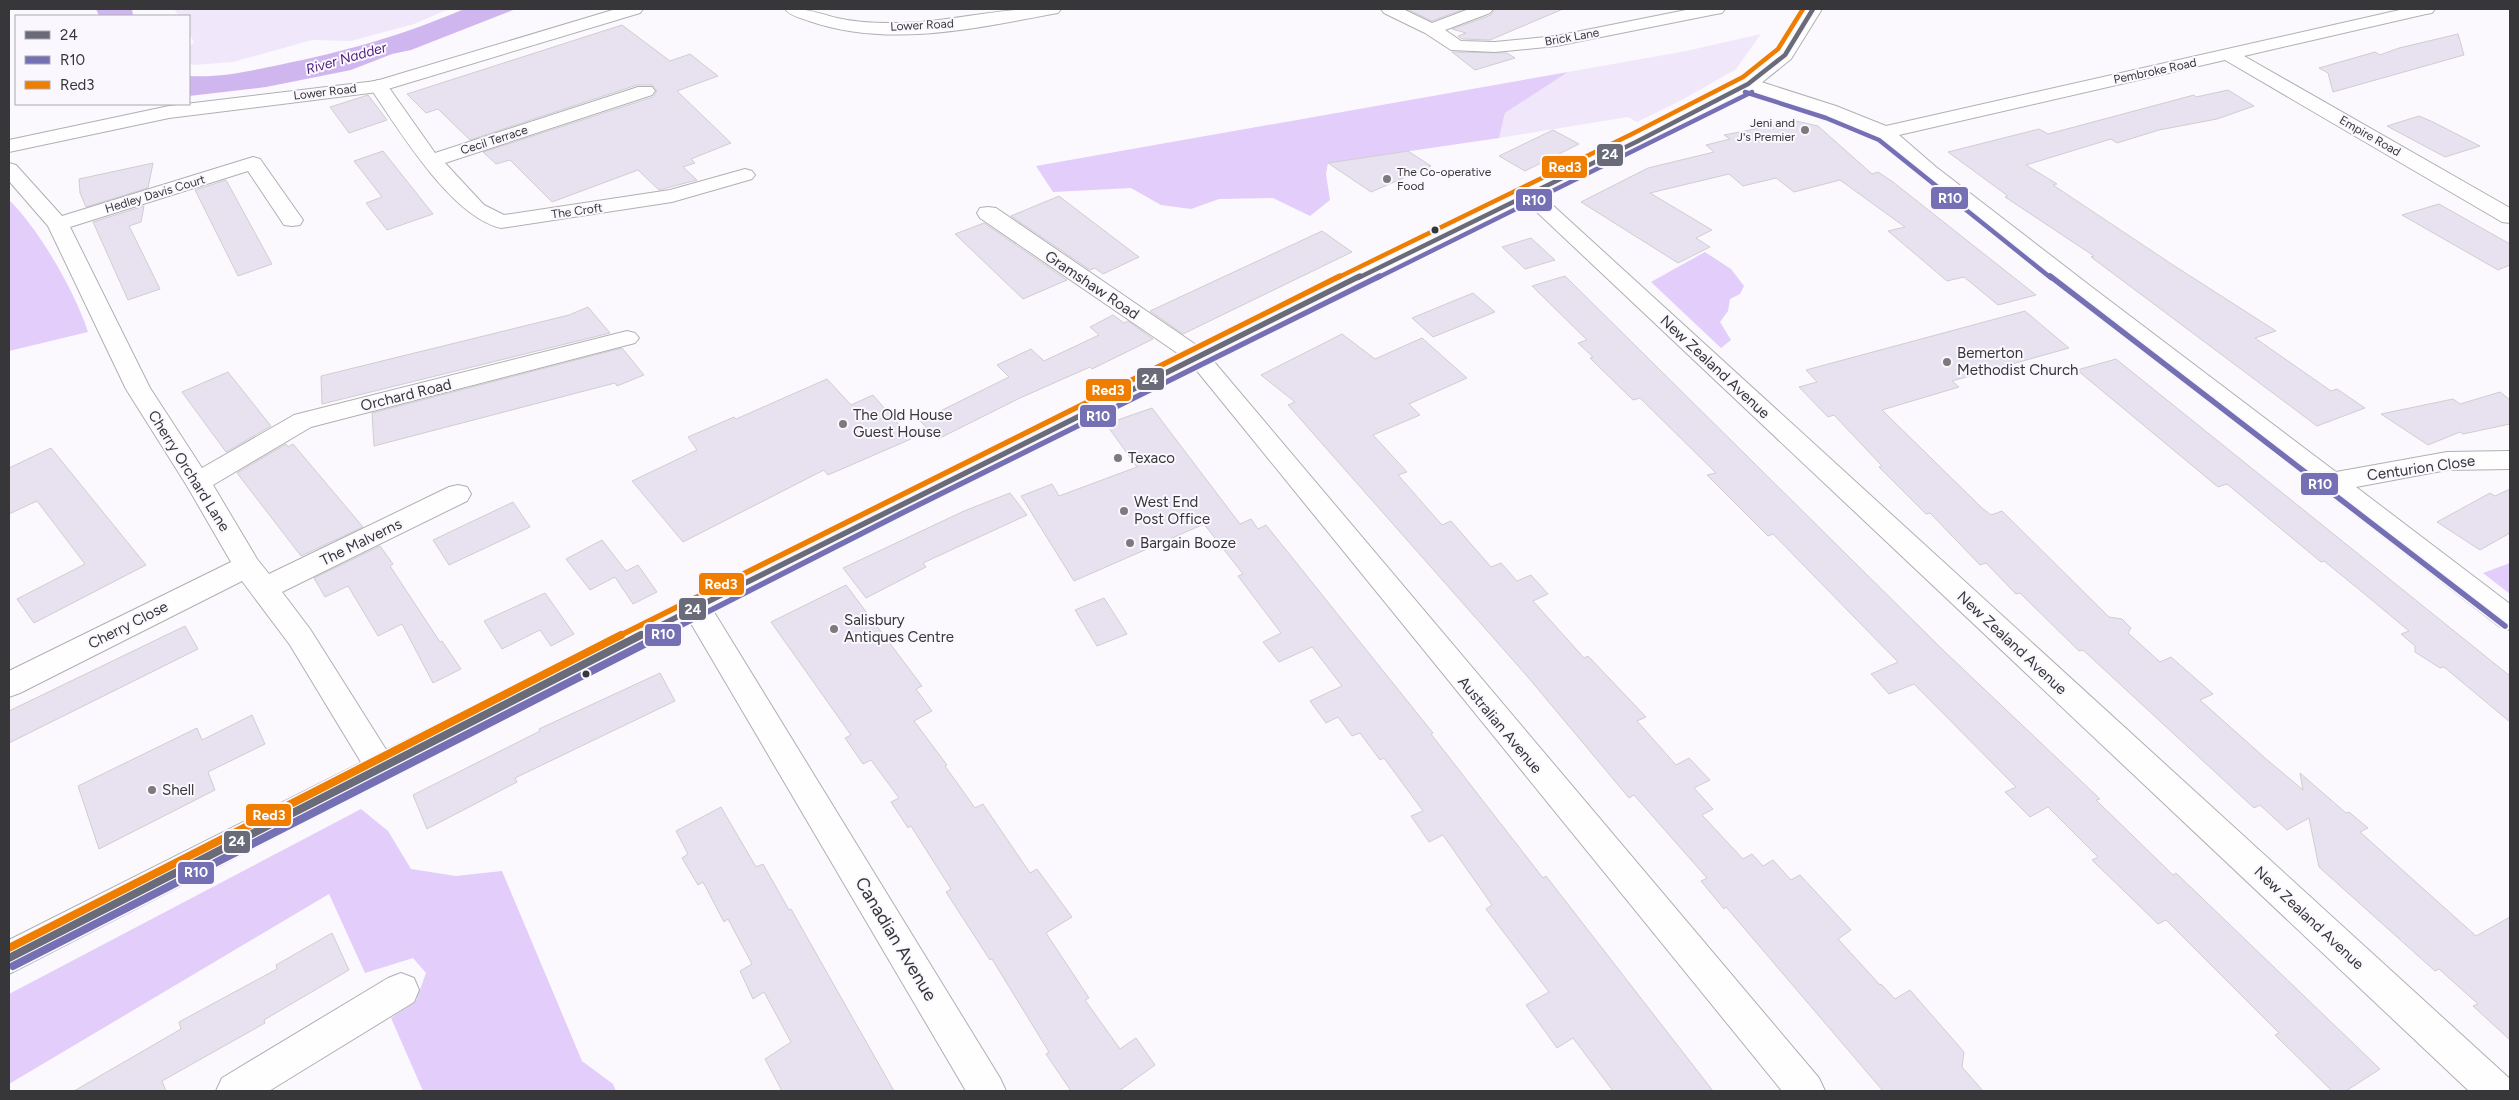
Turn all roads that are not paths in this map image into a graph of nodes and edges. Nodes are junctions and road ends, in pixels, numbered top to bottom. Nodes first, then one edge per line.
1 (634, 9) edge
2 (794, 9) edge
3 (1052, 9) edge
4 (1390, 9) edge
5 (1484, 9) edge
6 (1716, 9) edge
7 (1813, 9) edge
8 (2426, 9) edge
9 (1431, 29) junction
10 (2229, 55) junction
11 (1748, 84) junction
12 (378, 86) junction
13 (644, 91) dead end
14 (1884, 132) junction
15 (9, 146) edge
16 (431, 161) junction
17 (9, 168) edge
18 (745, 175) dead end
19 (1529, 194) junction
20 (988, 213) dead end
21 (2510, 217) edge
22 (292, 220) dead end
23 (58, 224) junction
24 (627, 338) dead end
25 (1197, 356) junction
26 (2510, 460) edge
27 (198, 482) junction
28 (2332, 482) junction
29 (458, 494) dead end
30 (247, 566) junction
31 (264, 589) junction
32 (696, 607) junction
33 (2510, 619) edge
34 (9, 685) edge
35 (381, 768) junction
36 (9, 958) edge
37 (401, 990) dead end
38 (235, 1091) edge
39 (987, 1091) edge
40 (1806, 1091) edge
41 (2496, 1091) edge

1 - 12 main road, Lower Road
2 - 3 main road, Lower Road
4 - 9 main road, Brick Lane
5 - 9 main road
6 - 9 main road, Brick Lane
7 - 11 main road
8 - 10 main road, Pembroke Road
10 - 14 main road, Pembroke Road
10 - 21 main road, Empire Road
11 - 14 main road
11 - 19 main road
12 - 15 main road, Lower Road
12 - 16 main road
13 - 16 main road, Cecil Terrace
14 - 28 main road
16 - 18 main road, The Croft
17 - 23 main road, Cherry Orchard Lane
19 - 25 main road
19 - 41 main road, New Zealand Avenue
20 - 25 main road, Gramshaw Road
22 - 23 main road, Hedley Davis Court
23 - 27 main road, Cherry Orchard Lane
24 - 27 main road, Orchard Road
25 - 32 main road
25 - 40 main road, Australian Avenue
26 - 28 main road, Centurion Close
27 - 30 main road, Cherry Orchard Lane
28 - 33 main road
29 - 31 main road, The Malverns
30 - 31 main road, Cherry Orchard Lane
30 - 34 main road, Cherry Close
31 - 35 main road, Cherry Orchard Lane
32 - 35 main road
32 - 39 main road, Canadian Avenue
35 - 36 main road
37 - 38 main road

